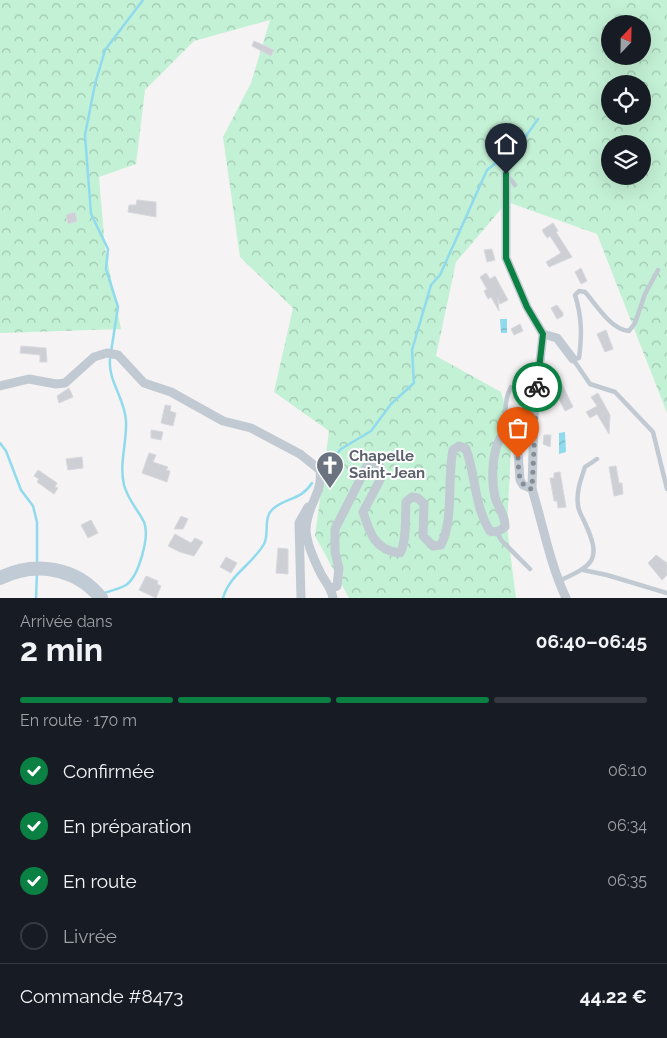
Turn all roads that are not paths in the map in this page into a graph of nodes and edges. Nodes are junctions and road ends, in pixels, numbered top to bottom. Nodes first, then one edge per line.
1 (506, 174) joint
2 (515, 185) dead end
3 (658, 270) dead end
4 (543, 334) junction
5 (572, 358) junction
6 (0, 386) edge
7 (511, 387) dead end
8 (507, 430) junction
9 (597, 459) dead end
10 (532, 489) junction
11 (667, 489) edge
12 (311, 503) junction
13 (497, 532) junction
14 (530, 569) dead end
15 (582, 570) junction
16 (0, 578) edge
17 (559, 581) junction
18 (332, 593) edge
19 (667, 593) edge
20 (565, 596) edge
21 (101, 598) edge
22 (301, 598) edge
23 (576, 598) edge

1 - 2 lane
1 - 4 street
3 - 5 lane
4 - 5 street
4 - 10 street
5 - 11 lane
6 - 12 street
7 - 8 lane
8 - 10 street
8 - 13 street
9 - 15 lane
10 - 17 street
12 - 18 street
12 - 22 street
13 - 14 lane
13 - 18 street
15 - 17 lane
15 - 19 lane
16 - 21 main road
17 - 20 street
20 - 23 street

